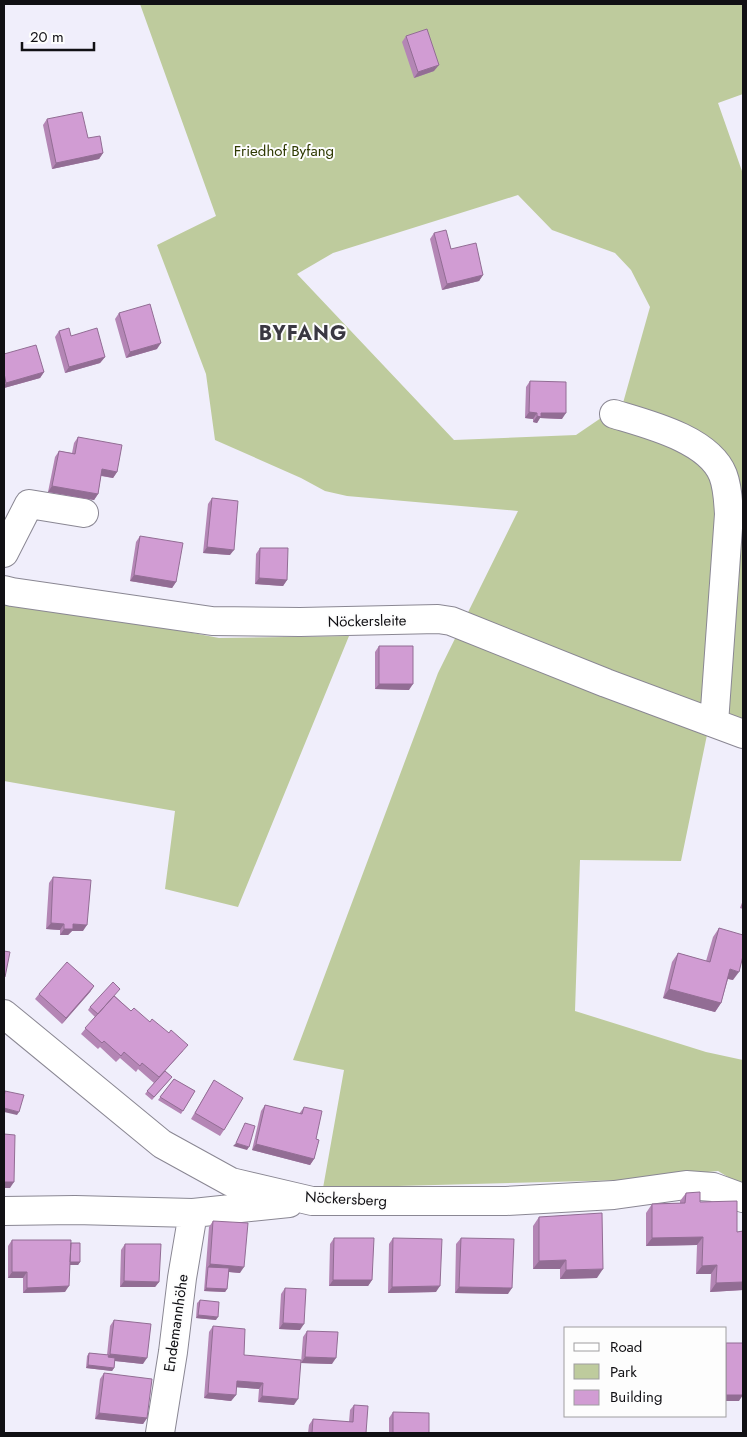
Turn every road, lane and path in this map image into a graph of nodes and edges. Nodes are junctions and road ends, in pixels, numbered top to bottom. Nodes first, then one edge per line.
1 (614, 414) dead end
2 (84, 513) dead end
3 (4, 553) edge
4 (4, 590) edge
5 (714, 723) junction
6 (743, 734) edge
7 (4, 1014) edge
8 (743, 1198) edge
9 (312, 1201) junction
10 (4, 1211) edge
11 (194, 1213) junction
12 (160, 1433) edge

1 - 5 street
2 - 3 street
4 - 5 street, Nöckersleite
5 - 6 street, Nöckersleite
7 - 9 street, Nöckersberg
8 - 9 street, Nöckersberg
9 - 11 street
10 - 11 street
11 - 12 street, Endemannhöhe

